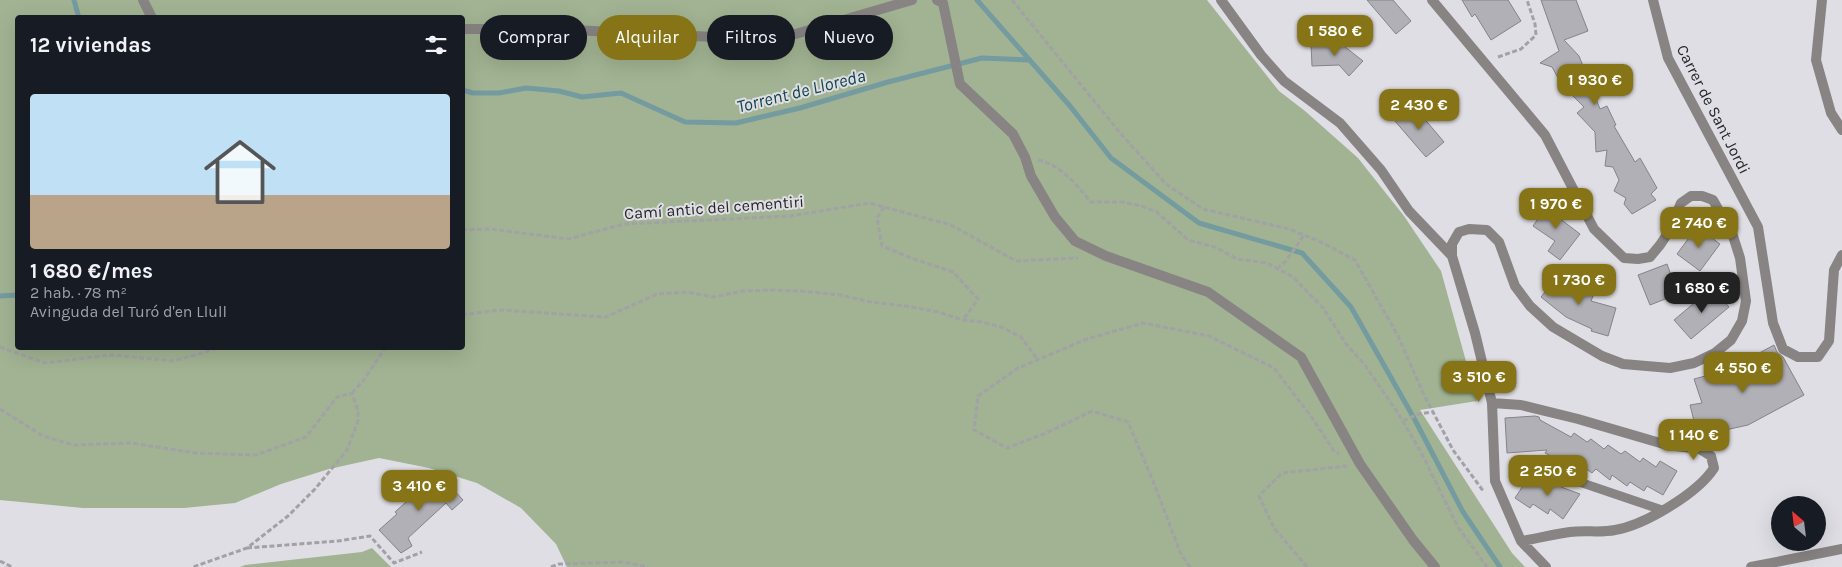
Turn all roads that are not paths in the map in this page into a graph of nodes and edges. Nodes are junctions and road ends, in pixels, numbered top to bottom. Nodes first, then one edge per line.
1 (144, 0) edge
2 (912, 0) edge
3 (938, 0) edge
4 (1221, 0) edge
5 (1432, 0) edge
6 (1653, 0) edge
7 (1822, 0) edge
8 (151, 15) edge
9 (465, 29) edge
10 (1842, 130) edge
11 (1842, 255) edge
12 (1452, 256) junction
13 (1492, 403) junction
14 (1544, 470) dead end
15 (1662, 510) junction
16 (1521, 541) junction
17 (1842, 549) edge
18 (1435, 567) edge
19 (1546, 567) edge
20 (1751, 567) edge

1 - 8 street
2 - 9 street
3 - 18 street
4 - 12 street
5 - 12 street
6 - 11 street, Carrer de Sant Jordi
7 - 10 street
12 - 13 street
13 - 15 street
13 - 16 street
14 - 15 lane
15 - 16 street
16 - 19 street
17 - 20 street

